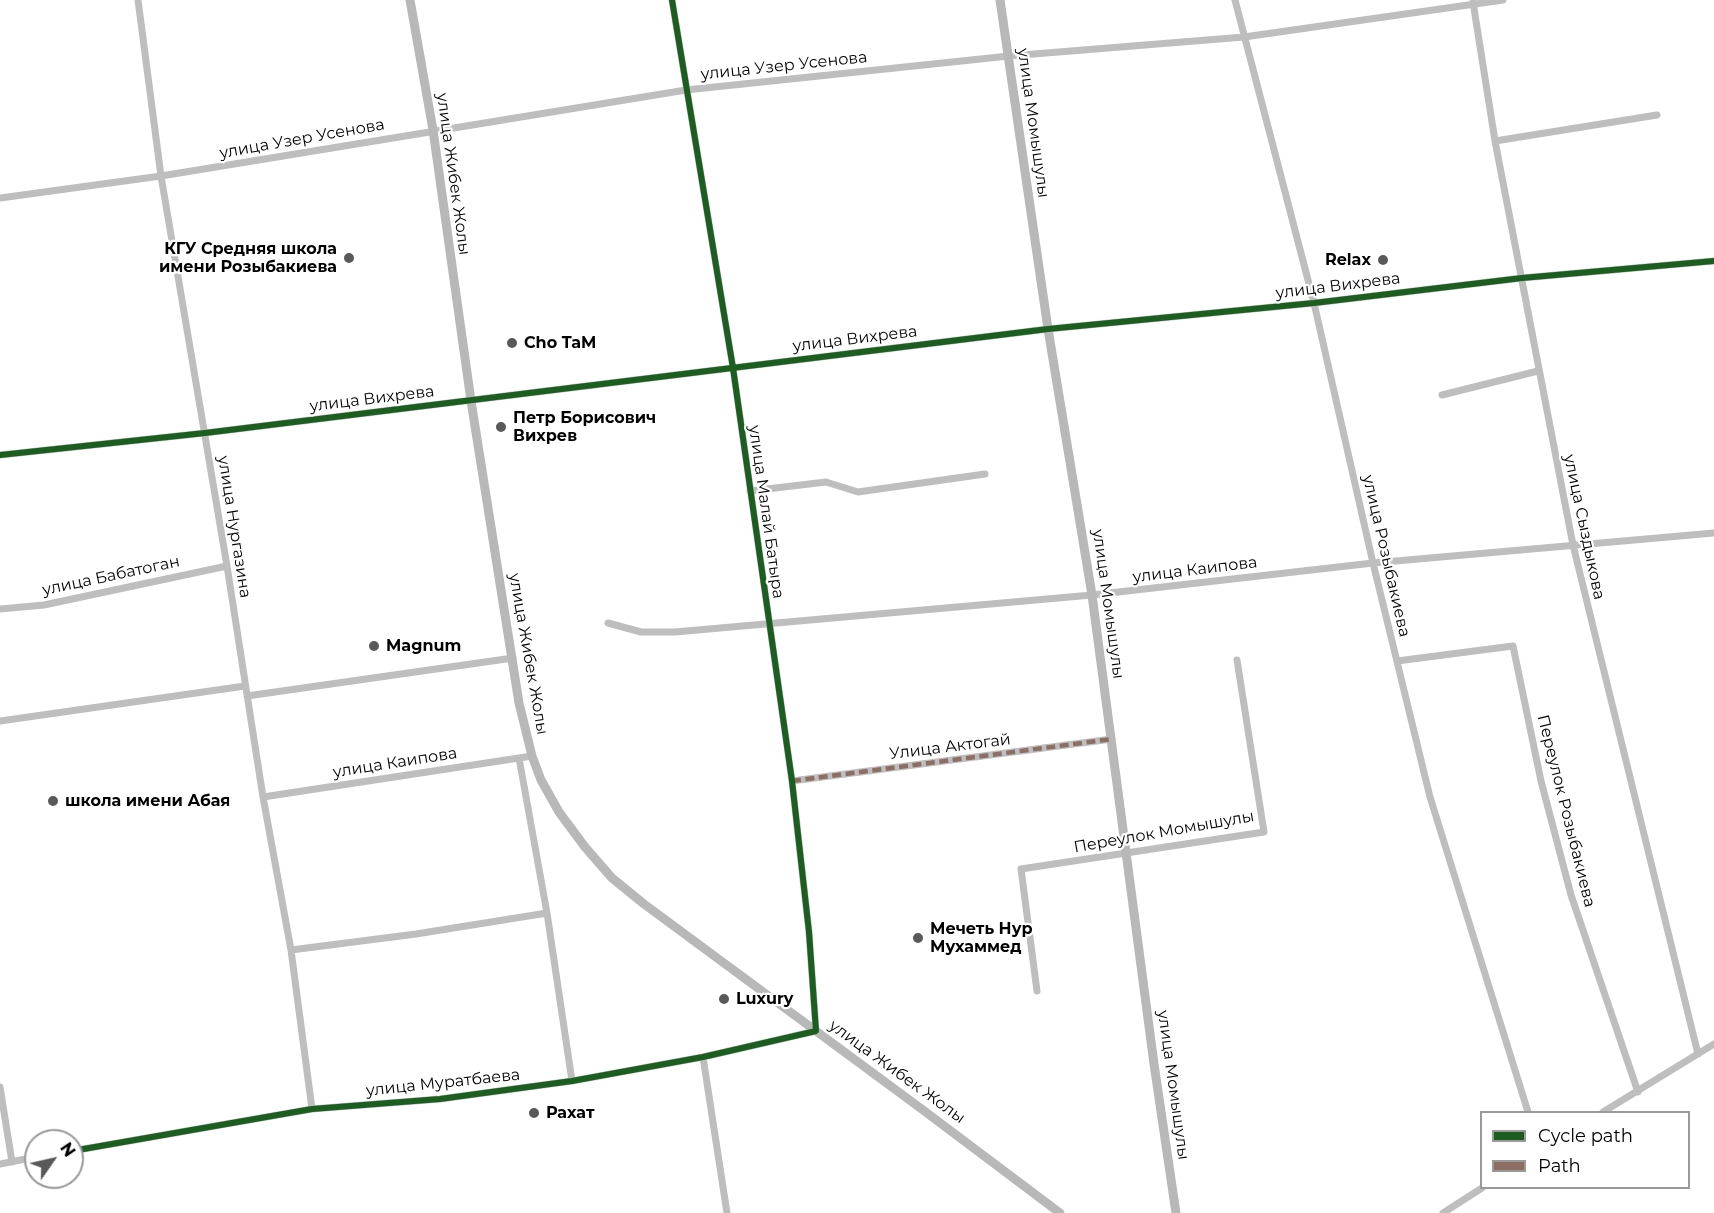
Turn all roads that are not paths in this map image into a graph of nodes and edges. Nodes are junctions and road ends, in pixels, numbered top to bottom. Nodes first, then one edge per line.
1 (138, 0) edge
2 (410, 0) edge
3 (672, 0) edge
4 (1000, 0) edge
5 (1235, 0) edge
6 (1503, 0) edge
7 (1473, 2) edge
8 (1244, 37) junction
9 (1009, 56) junction
10 (686, 90) junction
11 (1657, 115) dead end
12 (433, 130) junction
13 (1495, 141) junction
14 (161, 176) junction
15 (0, 198) edge
16 (1714, 261) edge
17 (1522, 278) junction
18 (1314, 303) junction
19 (1048, 329) junction
20 (733, 368) junction
21 (1538, 371) junction
22 (1443, 395) dead end
23 (471, 401) junction
24 (205, 433) junction
25 (0, 455) edge
26 (985, 474) dead end
27 (750, 491) junction
28 (1714, 533) edge
29 (1573, 545) junction
30 (1373, 563) junction
31 (227, 566) junction
32 (1092, 595) junction
33 (0, 609) edge
34 (608, 623) dead end
35 (768, 623) junction
36 (513, 658) junction
37 (1237, 660) dead end
38 (1398, 661) junction
39 (245, 686) junction
40 (247, 696) junction
41 (0, 721) edge
42 (1112, 739) junction
43 (532, 756) junction
44 (519, 758) junction
45 (792, 781) junction
46 (263, 797) junction
47 (1127, 854) junction
48 (547, 913) junction
49 (291, 950) junction
50 (1037, 991) dead end
51 (816, 1031) junction
52 (1714, 1044) edge
53 (1698, 1054) junction
54 (703, 1056) junction
55 (572, 1081) junction
56 (0, 1087) edge
57 (1638, 1092) junction
58 (312, 1109) junction
59 (1527, 1111) edge
60 (1606, 1111) edge
61 (84, 1149) edge
62 (24, 1160) edge
63 (12, 1162) junction
64 (0, 1164) edge
65 (1480, 1189) edge
66 (727, 1213) edge
67 (1060, 1213) edge
68 (1176, 1213) edge
69 (1443, 1213) edge

1 - 14 street, улица Нургазина
2 - 12 main road, улица Жибек Жолы
3 - 10 street, улица Малай Батыра
4 - 9 main road, улица Момышулы
5 - 8 street, улица Розыбакиева
6 - 7 street, улица Узер Усенова
7 - 8 street, улица Узер Усенова
7 - 13 street, улица Сыздыкова
8 - 9 street, улица Узер Усенова
8 - 18 street, улица Розыбакиева
9 - 10 street, улица Узер Усенова
9 - 19 main road, улица Момышулы
10 - 12 street, улица Узер Усенова
10 - 20 street, улица Малай Батыра
11 - 13 street
12 - 14 street, улица Узер Усенова
12 - 23 main road, улица Жибек Жолы
13 - 17 street, улица Сыздыкова
14 - 15 street, улица Узер Усенова
14 - 24 street, улица Нургазина
16 - 17 street, улица Вихрева
17 - 18 street, улица Вихрева
17 - 21 street, улица Сыздыкова
18 - 19 street, улица Вихрева
18 - 30 street, улица Розыбакиева
19 - 20 street, улица Вихрева
19 - 32 main road, улица Момышулы
20 - 23 street, улица Вихрева
20 - 27 street, улица Малай Батыра
21 - 22 street
21 - 29 street, улица Сыздыкова
23 - 24 street, улица Вихрева
23 - 36 main road, улица Жибек Жолы
24 - 25 street, улица Вихрева
24 - 31 street, улица Нургазина
26 - 27 street
27 - 35 street, улица Малай Батыра
28 - 29 street, улица Каипова
29 - 30 street, улица Каипова
29 - 53 street, улица Сыздыкова
30 - 32 street, улица Каипова
30 - 38 street, улица Розыбакиева
31 - 33 street, улица Бабатоган
31 - 39 street, улица Нургазина
32 - 35 street, улица Каипова
32 - 42 main road, улица Момышулы
34 - 35 street, улица Каипова
35 - 45 street, улица Малай Батыра
36 - 40 street
36 - 43 main road, улица Жибек Жолы
37 - 47 street, Переулок Момышулы
38 - 57 street, Переулок Розыбакиева
38 - 59 street, улица Розыбакиева
39 - 40 street, улица Нургазина
39 - 41 street
40 - 46 street, улица Нургазина
42 - 45 street, Улица Актогай
42 - 47 main road, улица Момышулы
43 - 44 street, улица Каипова
43 - 51 main road, улица Жибек Жолы
44 - 46 street, улица Каипова
44 - 48 street
45 - 51 street, улица Малай Батыра
46 - 49 street, улица Нургазина
47 - 50 street, Переулок Момышулы
47 - 68 main road, улица Момышулы
48 - 49 street
48 - 55 street
49 - 58 street, улица Нургазина
51 - 54 street, улица Муратбаева
51 - 67 main road, улица Жибек Жолы
52 - 53 street
53 - 57 street
54 - 55 street, улица Муратбаева
54 - 66 street
55 - 58 street, улица Муратбаева
56 - 63 street
57 - 60 street
58 - 61 street, улица Муратбаева
62 - 63 street
63 - 64 street
65 - 69 street

